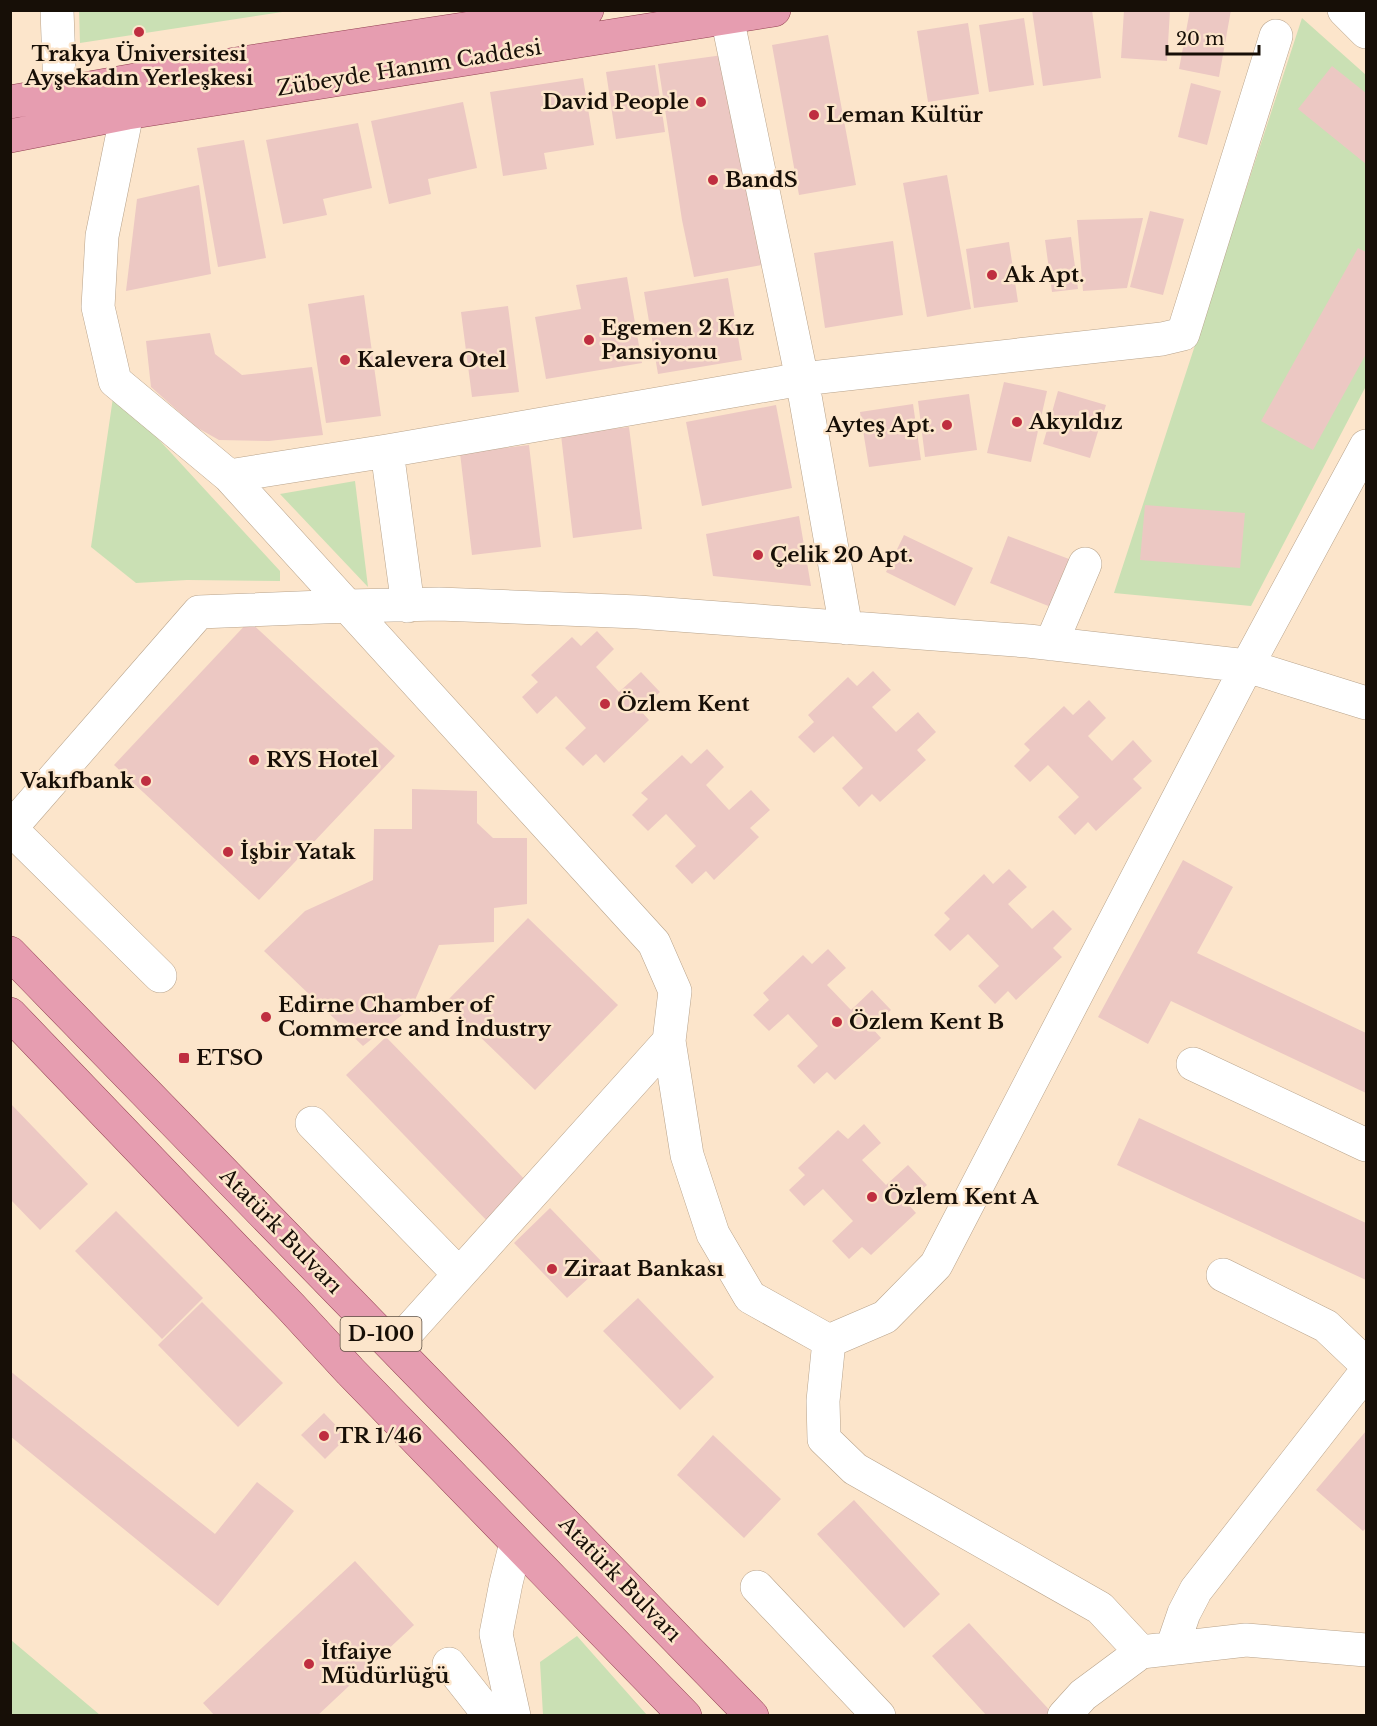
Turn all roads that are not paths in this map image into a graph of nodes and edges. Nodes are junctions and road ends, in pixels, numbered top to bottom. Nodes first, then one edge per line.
1 (57, 10) edge
2 (587, 10) edge
3 (774, 10) edge
4 (1344, 10) edge
5 (727, 17) junction
6 (1366, 32) edge
7 (1276, 36) dead end
8 (60, 93) junction
9 (10, 102) edge
10 (127, 113) junction
11 (10, 136) edge
12 (802, 379) junction
13 (1366, 446) edge
14 (387, 451) junction
15 (229, 476) junction
16 (1085, 564) dead end
17 (348, 606) junction
18 (408, 606) junction
19 (846, 627) junction
20 (1051, 644) junction
21 (1247, 666) junction
22 (1366, 703) edge
23 (11, 829) edge
24 (10, 953) edge
25 (160, 976) dead end
26 (10, 1014) edge
27 (669, 1041) junction
28 (1192, 1064) dead end
29 (312, 1123) dead end
30 (1366, 1145) edge
31 (459, 1274) junction
32 (1224, 1275) dead end
33 (829, 1341) junction
34 (394, 1347) junction
35 (1366, 1364) edge
36 (1366, 1372) edge
37 (516, 1543) junction
38 (757, 1587) dead end
39 (1156, 1650) junction
40 (1366, 1650) edge
41 (449, 1664) dead end
42 (490, 1716) edge
43 (514, 1716) edge
44 (685, 1716) edge
45 (752, 1716) edge
46 (879, 1716) edge
47 (1064, 1716) edge

1 - 8 street
2 - 8 main road, Zübeyde Hanım Caddesi
3 - 5 main road, Zübeyde Hanım Caddesi
4 - 6 street
5 - 10 main road, Zübeyde Hanım Caddesi
5 - 12 street
7 - 12 street
8 - 9 main road, Zübeyde Hanım Caddesi
10 - 11 main road, Zübeyde Hanım Caddesi
10 - 15 street
12 - 14 street
12 - 19 street
13 - 21 street
14 - 15 street
14 - 18 street
15 - 17 street
16 - 20 street
17 - 18 street
17 - 23 street
17 - 27 street
18 - 19 street
19 - 20 street
20 - 21 street
21 - 22 street
21 - 33 street
23 - 25 street
24 - 34 main road, Atatürk Bulvarı / D-100
26 - 37 main road, D-100
27 - 31 street
27 - 33 street
28 - 30 street
29 - 31 street
31 - 34 street
32 - 35 street
33 - 39 street
34 - 45 main road, Atatürk Bulvarı / D-100
36 - 39 street
37 - 43 street
37 - 44 main road, D-100
38 - 46 street
39 - 40 street
39 - 47 street
41 - 42 street

